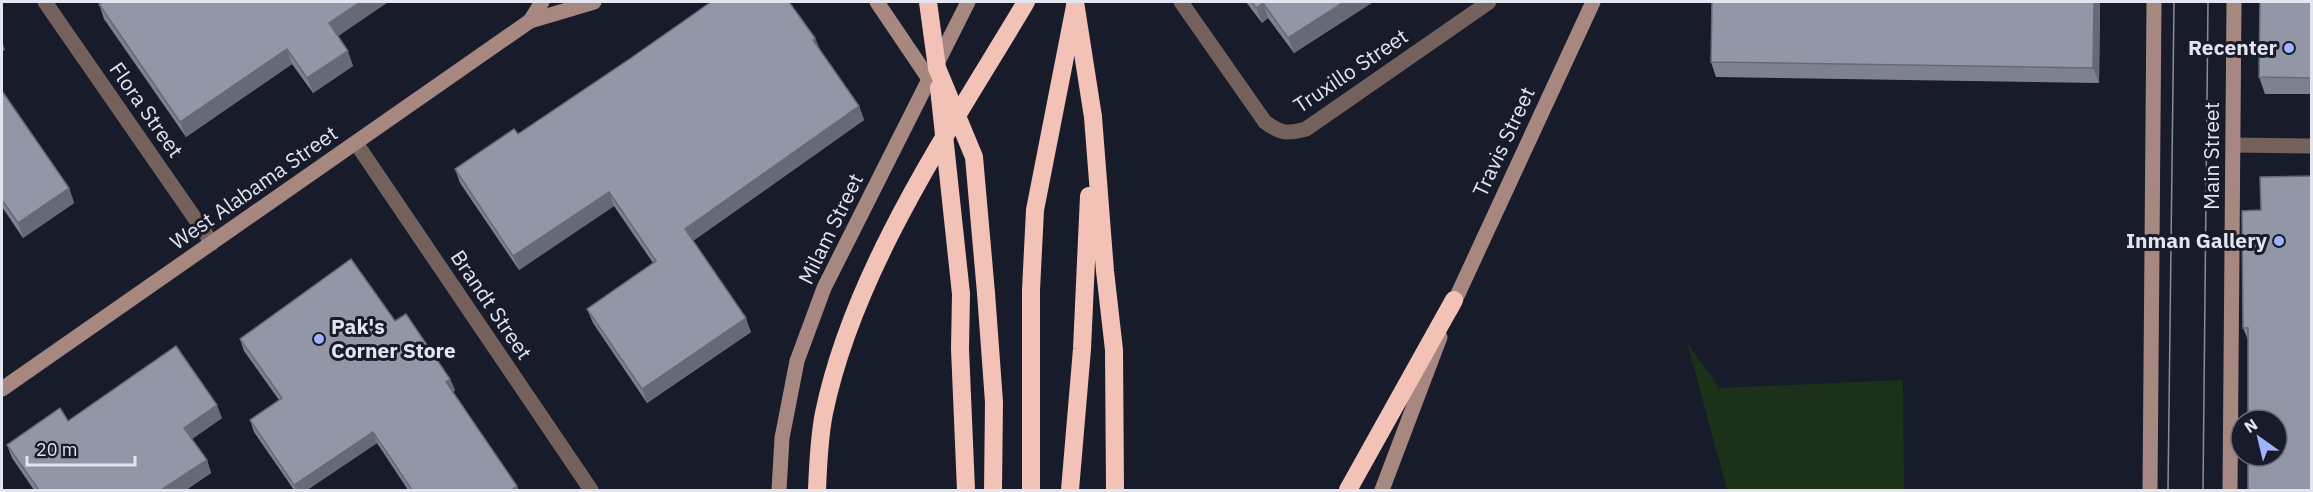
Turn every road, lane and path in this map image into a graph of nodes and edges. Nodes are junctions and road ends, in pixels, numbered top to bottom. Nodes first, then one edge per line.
1 (45, 2) edge
2 (542, 2) edge
3 (594, 2) edge
4 (877, 2) edge
5 (928, 2) edge
6 (968, 2) edge
7 (1026, 2) edge
8 (1075, 2) edge
9 (1181, 2) edge
10 (1489, 2) edge
11 (1593, 2) edge
12 (2154, 2) edge
13 (2234, 2) edge
14 (530, 21) junction
15 (933, 74) junction
16 (1093, 117) junction
17 (356, 143) junction
18 (2234, 145) junction
19 (2312, 146) edge
20 (212, 243) junction
21 (1454, 300) junction
22 (2, 389) edge
23 (591, 490) edge
24 (779, 490) edge
25 (817, 490) edge
26 (966, 490) edge
27 (993, 490) edge
28 (1031, 490) edge
29 (1070, 490) edge
30 (1114, 490) edge
31 (1348, 490) edge
32 (1382, 490) edge
33 (2150, 490) edge
34 (2229, 490) edge

1 - 20 street, Flora Street
2 - 14 main road, West Alabama Street
3 - 14 main road, West Alabama Street
4 - 15 main road
5 - 15 highway, bridge
6 - 15 main road, Milam Street
7 - 25 highway
8 - 16 highway, bridge
8 - 28 highway
9 - 10 street, Truxillo Street
11 - 21 main road, Travis Street
12 - 33 main road
13 - 18 main road, Main Street
14 - 17 main road, West Alabama Street
15 - 24 main road, Milam Street
15 - 26 highway, bridge
15 - 27 highway, bridge
16 - 29 highway
16 - 30 highway
17 - 20 main road, West Alabama Street
17 - 23 street, Brandt Street
18 - 19 street
18 - 34 main road, Main Street
20 - 22 main road, West Alabama Street
21 - 31 highway
21 - 32 main road, Travis Street

